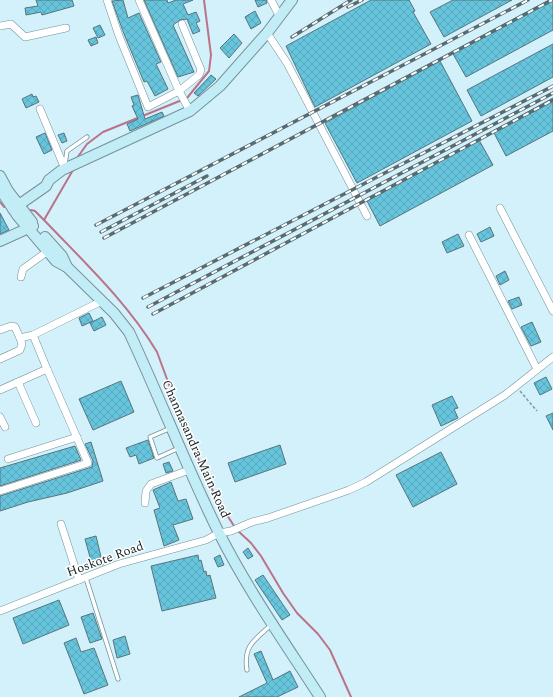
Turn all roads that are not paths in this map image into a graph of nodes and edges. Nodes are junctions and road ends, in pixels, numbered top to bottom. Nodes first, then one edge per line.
1 (107, 0) edge
2 (139, 0) edge
3 (271, 0) edge
4 (292, 0) edge
5 (279, 15) junction
6 (182, 24) dead end
7 (0, 26) edge
8 (66, 28) dead end
9 (267, 33) junction
10 (179, 91) junction
11 (40, 109) dead end
12 (190, 111) junction
13 (87, 137) dead end
14 (65, 169) junction
15 (0, 176) edge
16 (0, 189) edge
17 (14, 204) junction
18 (500, 208) dead end
19 (367, 216) dead end
20 (32, 227) junction
21 (468, 235) dead end
22 (0, 241) edge
23 (48, 251) junction
24 (67, 267) junction
25 (21, 277) dead end
26 (102, 301) junction
27 (553, 311) edge
28 (0, 330) edge
29 (33, 334) junction
30 (20, 338) junction
31 (553, 357) edge
32 (0, 359) edge
33 (537, 368) junction
34 (47, 369) junction
35 (18, 382) junction
36 (0, 390) edge
37 (0, 417) edge
38 (36, 423) dead end
39 (5, 427) dead end
40 (171, 428) junction
41 (77, 437) junction
42 (180, 448) junction
43 (8, 459) dead end
44 (189, 470) junction
45 (0, 491) edge
46 (144, 503) dead end
47 (61, 524) dead end
48 (219, 533) junction
49 (82, 579) junction
50 (0, 611) edge
51 (272, 624) junction
52 (247, 670) dead end
53 (118, 679) dead end
54 (320, 697) edge

1 - 10 street
2 - 10 street
3 - 5 street
4 - 5 main road
5 - 9 main road
6 - 10 street
7 - 8 street
9 - 12 main road
9 - 19 street
10 - 12 street
11 - 14 street
12 - 14 main road
13 - 14 lane
14 - 17 main road
15 - 17 main road, Channasandra Main Road
16 - 17 main road, Channasandra Main Road
17 - 20 main road, Channasandra Main Road
18 - 27 street
20 - 22 main road
20 - 23 main road, Channasandra Main Road
20 - 24 main road
21 - 33 street
23 - 24 main road, Channasandra Main Road
23 - 25 street
24 - 26 main road, Channasandra Main Road
26 - 29 street
26 - 40 main road, Channasandra Main Road
28 - 30 street
29 - 30 street
29 - 34 street
30 - 32 street
31 - 33 street, Hoskote Road
33 - 48 street, Hoskote Road
34 - 35 street
34 - 41 street
35 - 36 street
35 - 38 street
37 - 39 street
40 - 42 main road, Channasandra Main Road
40 - 42 lane
41 - 43 street
41 - 45 street
42 - 44 main road, Channasandra Main Road
44 - 46 street
44 - 48 main road, Channasandra Main Road
47 - 49 street
48 - 49 street, Hoskote Road
48 - 51 main road, Channasandra Main Road
49 - 50 street, Hoskote Road
49 - 53 lane
51 - 52 lane
51 - 54 main road, Channasandra Main Road

